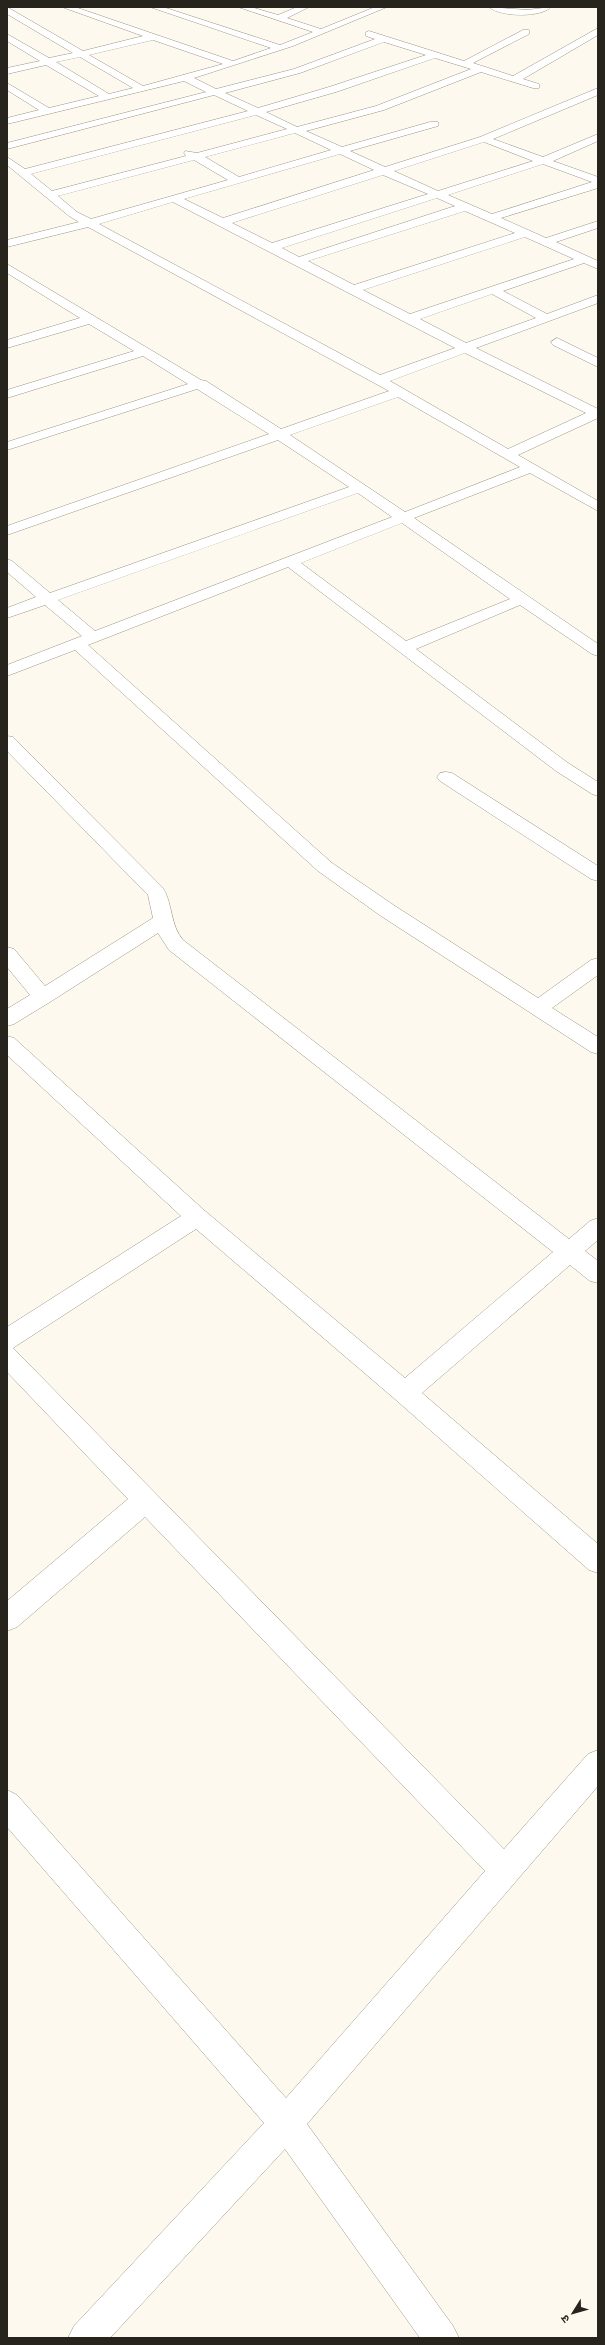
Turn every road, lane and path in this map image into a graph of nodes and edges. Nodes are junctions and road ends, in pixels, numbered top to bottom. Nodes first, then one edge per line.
1 (66, 7) edge
2 (154, 7) edge
3 (242, 7) edge
4 (305, 7) edge
5 (383, 7) edge
6 (493, 7) edge
7 (547, 7) edge
8 (24, 10) dead end
9 (9, 11) edge
10 (277, 19) junction
11 (24, 20) junction
12 (7, 24) edge
13 (340, 25) junction
14 (598, 31) edge
15 (321, 32) junction
16 (526, 32) dead end
17 (153, 36) junction
18 (7, 37) edge
19 (383, 38) junction
20 (280, 48) junction
21 (80, 53) junction
22 (434, 55) junction
23 (46, 61) junction
24 (233, 64) junction
25 (465, 64) junction
26 (480, 69) junction
27 (7, 71) edge
28 (185, 78) junction
29 (515, 79) junction
30 (7, 86) edge
31 (536, 86) dead end
32 (141, 89) junction
33 (216, 93) junction
34 (595, 95) edge
35 (107, 97) junction
36 (256, 111) junction
37 (48, 112) junction
38 (120, 117) junction
39 (7, 121) edge
40 (133, 124) dead end
41 (434, 124) dead end
42 (146, 130) dead end
43 (297, 130) junction
44 (159, 137) junction
45 (598, 137) edge
46 (484, 139) junction
47 (7, 146) edge
48 (342, 152) junction
49 (197, 157) junction
50 (7, 160) edge
51 (543, 161) junction
52 (382, 170) junction
53 (25, 176) junction
54 (10, 179) dead end
55 (239, 181) junction
56 (598, 181) edge
57 (598, 184) edge
58 (50, 195) junction
59 (437, 195) junction
60 (175, 199) junction
61 (465, 207) junction
62 (491, 218) junction
63 (223, 222) junction
64 (89, 223) junction
65 (598, 224) edge
66 (525, 233) junction
67 (545, 242) junction
68 (7, 244) edge
69 (272, 247) junction
70 (584, 259) junction
71 (298, 261) junction
72 (598, 265) edge
73 (7, 268) edge
74 (352, 289) junction
75 (493, 290) junction
76 (598, 299) edge
77 (546, 318) junction
78 (409, 319) junction
79 (88, 320) junction
80 (557, 342) dead end
81 (7, 344) edge
82 (464, 349) junction
83 (144, 352) junction
84 (598, 363) edge
85 (379, 380) junction
86 (201, 384) junction
87 (399, 392) junction
88 (7, 394) edge
89 (598, 414) edge
90 (280, 435) junction
91 (7, 446) edge
92 (508, 454) junction
93 (531, 468) junction
94 (359, 488) junction
95 (598, 507) edge
96 (402, 517) junction
97 (7, 531) edge
98 (289, 561) junction
99 (7, 564) edge
100 (47, 599) junction
101 (522, 599) junction
102 (7, 613) edge
103 (598, 629) edge
104 (580, 639) junction
105 (85, 641) junction
106 (404, 648) junction
107 (598, 651) edge
108 (7, 671) edge
109 (7, 741) edge
110 (446, 777) dead end
111 (598, 790) edge
112 (598, 874) edge
113 (162, 921) junction
114 (7, 954) edge
115 (598, 965) edge
116 (43, 997) junction
117 (538, 1008) junction
118 (7, 1019) edge
119 (7, 1043) edge
120 (598, 1047) edge
121 (197, 1217) junction
122 (598, 1227) edge
123 (569, 1252) junction
124 (598, 1274) edge
125 (7, 1340) edge
126 (7, 1356) edge
127 (405, 1393) junction
128 (146, 1500) junction
129 (598, 1561) edge
130 (7, 1618) edge
131 (598, 1764) edge
132 (7, 1805) edge
133 (505, 1871) junction
134 (286, 2123) junction
135 (86, 2338) edge
136 (442, 2338) edge

1 - 17 street
2 - 20 street
3 - 10 street
4 - 10 street
5 - 13 street
6 - 7 street
8 - 9 street
9 - 11 street
10 - 15 street
11 - 12 street
11 - 21 street
13 - 15 street
13 - 19 street
14 - 29 street
15 - 20 street
16 - 25 street
17 - 21 street
17 - 24 street
18 - 23 street
19 - 22 street
19 - 33 street
20 - 24 street
21 - 23 street
21 - 32 street
22 - 25 street
22 - 36 street
23 - 27 street
23 - 35 street
24 - 28 street
25 - 26 street
26 - 29 street
26 - 43 street
28 - 32 street
28 - 33 street
29 - 31 street
30 - 37 street
32 - 35 street
33 - 36 street
33 - 38 street
34 - 46 street
35 - 37 street
36 - 43 street
36 - 44 street
37 - 39 street
38 - 40 street
38 - 47 street
41 - 48 street
42 - 44 street
43 - 48 street
43 - 49 street
44 - 49 street
44 - 53 street
45 - 51 street
46 - 51 street
46 - 52 street
48 - 52 street
48 - 55 street
49 - 55 street
49 - 58 street
50 - 53 street
51 - 56 street
51 - 59 street
52 - 59 street
52 - 63 street
53 - 54 street
53 - 58 street
55 - 60 street
57 - 62 street
58 - 64 street
59 - 61 street
59 - 69 street
60 - 63 street
60 - 64 street
61 - 62 street
61 - 71 street
62 - 66 street
63 - 69 street
64 - 68 street
64 - 85 street
65 - 67 street
66 - 67 street
66 - 74 street
67 - 70 street
69 - 71 street
70 - 72 street
70 - 75 street
71 - 74 street
73 - 79 street
74 - 78 street
75 - 77 street
75 - 78 street
76 - 77 street
77 - 82 street
78 - 82 street
79 - 81 street
79 - 83 street
80 - 84 street
82 - 85 street
82 - 89 street
83 - 86 street
83 - 88 street
85 - 87 street
86 - 90 street
86 - 91 street
87 - 90 street
87 - 92 street
89 - 92 street
90 - 94 street
90 - 97 street
92 - 93 street
93 - 95 street
93 - 96 street
94 - 96 street
94 - 100 street
96 - 98 street
96 - 101 street
98 - 105 street
98 - 106 street
99 - 100 street
100 - 102 street
100 - 105 street
101 - 104 street
101 - 106 street
103 - 104 street
104 - 107 street
105 - 108 street
105 - 117 street
106 - 111 street
109 - 113 street
110 - 112 street
113 - 116 street
113 - 123 street
114 - 116 street
115 - 117 street
116 - 118 street
117 - 120 street
119 - 121 street
121 - 125 street
121 - 127 street
122 - 123 street
123 - 124 street
123 - 127 street
126 - 128 street
127 - 129 street
128 - 130 street
128 - 133 street
131 - 133 street
132 - 134 street
133 - 134 street
134 - 135 street
134 - 136 street

